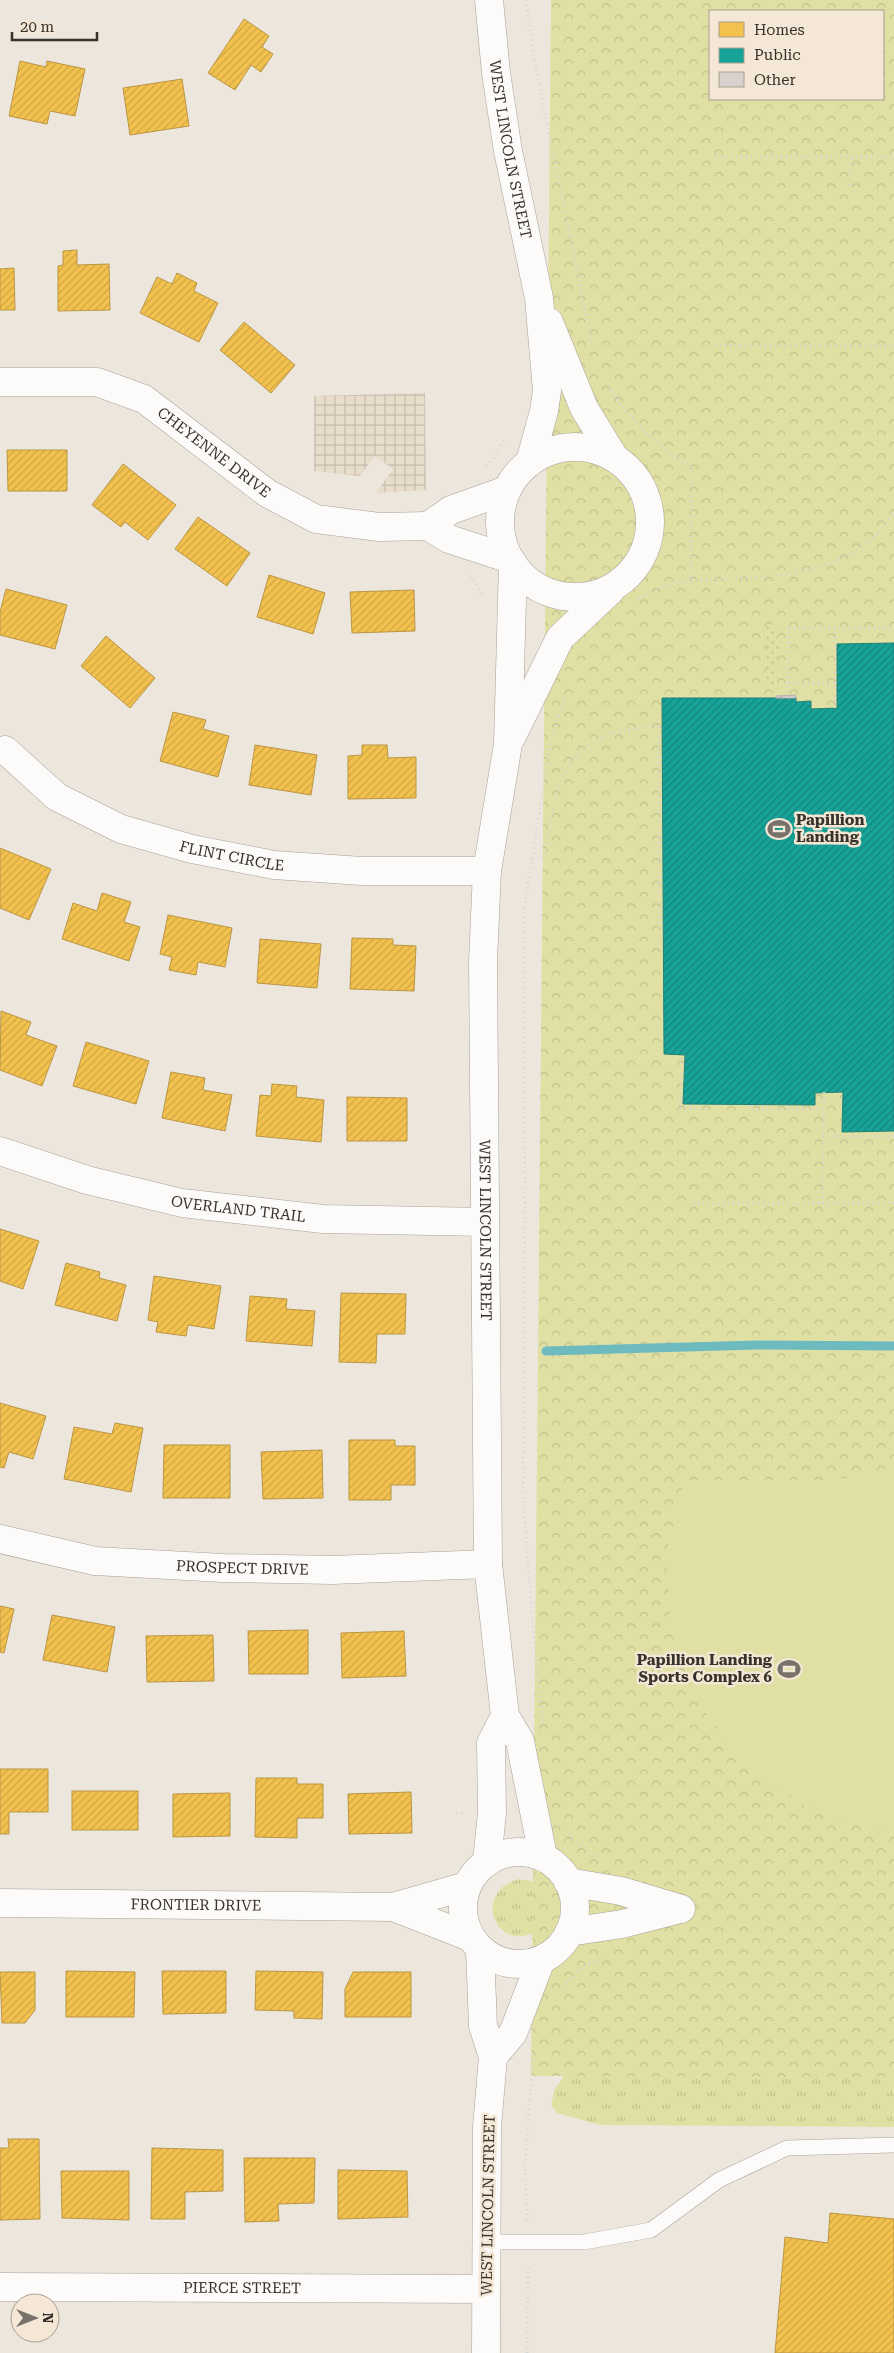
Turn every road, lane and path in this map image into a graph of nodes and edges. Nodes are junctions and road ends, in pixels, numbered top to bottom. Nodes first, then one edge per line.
1 (489, 0) edge
2 (526, 0) edge
3 (716, 157) dead end
4 (851, 157) junction
5 (894, 157) edge
6 (850, 186) dead end
7 (539, 298) junction
8 (715, 345) dead end
9 (894, 346) edge
10 (594, 352) dead end
11 (604, 381) dead end
12 (0, 382) edge
13 (508, 434) dead end
14 (614, 458) junction
15 (530, 462) junction
16 (483, 468) dead end
17 (508, 490) junction
18 (894, 513) edge
19 (428, 526) junction
20 (512, 561) junction
21 (465, 571) dead end
22 (691, 580) junction
23 (610, 591) junction
24 (485, 601) dead end
25 (635, 601) dead end
26 (835, 628) junction
27 (894, 628) edge
28 (788, 684) junction
29 (834, 684) junction
30 (567, 693) dead end
31 (788, 698) dead end
32 (834, 708) dead end
33 (508, 744) junction
34 (5, 750) dead end
35 (532, 860) junction
36 (487, 871) junction
37 (664, 931) dead end
38 (682, 1058) dead end
39 (824, 1092) dead end
40 (751, 1105) dead end
41 (708, 1109) dead end
42 (824, 1109) junction
43 (823, 1136) junction
44 (894, 1137) edge
45 (0, 1151) edge
46 (693, 1203) dead end
47 (823, 1203) junction
48 (894, 1203) edge
49 (485, 1222) junction
50 (0, 1539) edge
51 (488, 1564) junction
52 (505, 1716) junction
53 (544, 1729) dead end
54 (568, 1831) dead end
55 (543, 1856) junction
56 (600, 1859) dead end
57 (486, 1861) junction
58 (568, 1882) junction
59 (466, 1886) junction
60 (0, 1903) edge
61 (393, 1907) junction
62 (622, 1924) junction
63 (569, 1932) junction
64 (475, 1943) junction
65 (541, 1960) junction
66 (555, 1993) dead end
67 (534, 2046) dead end
68 (493, 2057) junction
69 (894, 2144) edge
70 (486, 2242) junction
71 (528, 2242) junction
72 (0, 2287) edge
73 (486, 2289) junction
74 (486, 2353) edge
75 (527, 2353) edge

1 - 7 street, WEST LINCOLN STREET
2 - 10 path
3 - 4 path
4 - 5 path
4 - 6 path
7 - 14 street, WEST LINCOLN STREET
7 - 15 street, WEST LINCOLN STREET
8 - 9 path
11 - 22 path
12 - 19 street, CHEYENNE DRIVE
13 - 16 path
14 - 15 street
14 - 23 street
15 - 17 street
17 - 19 street
17 - 20 street
18 - 22 path
19 - 20 street
20 - 23 street
20 - 33 street, WEST LINCOLN STREET
21 - 24 path
22 - 25 path
23 - 33 street, WEST LINCOLN STREET
26 - 27 path
26 - 28 path
26 - 29 path
28 - 29 path
28 - 31 path
29 - 32 path
30 - 35 path
33 - 36 street, WEST LINCOLN STREET
34 - 36 street, FLINT CIRCLE
35 - 37 path
35 - 53 path
36 - 49 street, WEST LINCOLN STREET
38 - 41 path
39 - 42 path
40 - 42 path
42 - 43 path
43 - 44 path
43 - 47 path
45 - 49 street, OVERLAND TRAIL
46 - 47 path
47 - 48 path
49 - 51 street, WEST LINCOLN STREET
50 - 51 street, PROSPECT DRIVE
51 - 52 street, WEST LINCOLN STREET
52 - 55 street, WEST LINCOLN STREET
52 - 57 street
54 - 56 path
55 - 57 street
55 - 58 street
57 - 59 street
58 - 62 street
58 - 63 street
59 - 61 street, FRONTIER DRIVE
59 - 64 street
60 - 61 street, FRONTIER DRIVE
61 - 64 street, FRONTIER DRIVE
62 - 63 street
62 - 66 path
63 - 65 street
64 - 65 street
64 - 68 street, WEST LINCOLN STREET
65 - 68 street
67 - 71 path
68 - 70 street, WEST LINCOLN STREET
69 - 71 lane
70 - 71 lane
70 - 73 street, WEST LINCOLN STREET
71 - 75 path
72 - 73 street, PIERCE STREET
73 - 74 street, WEST LINCOLN STREET

